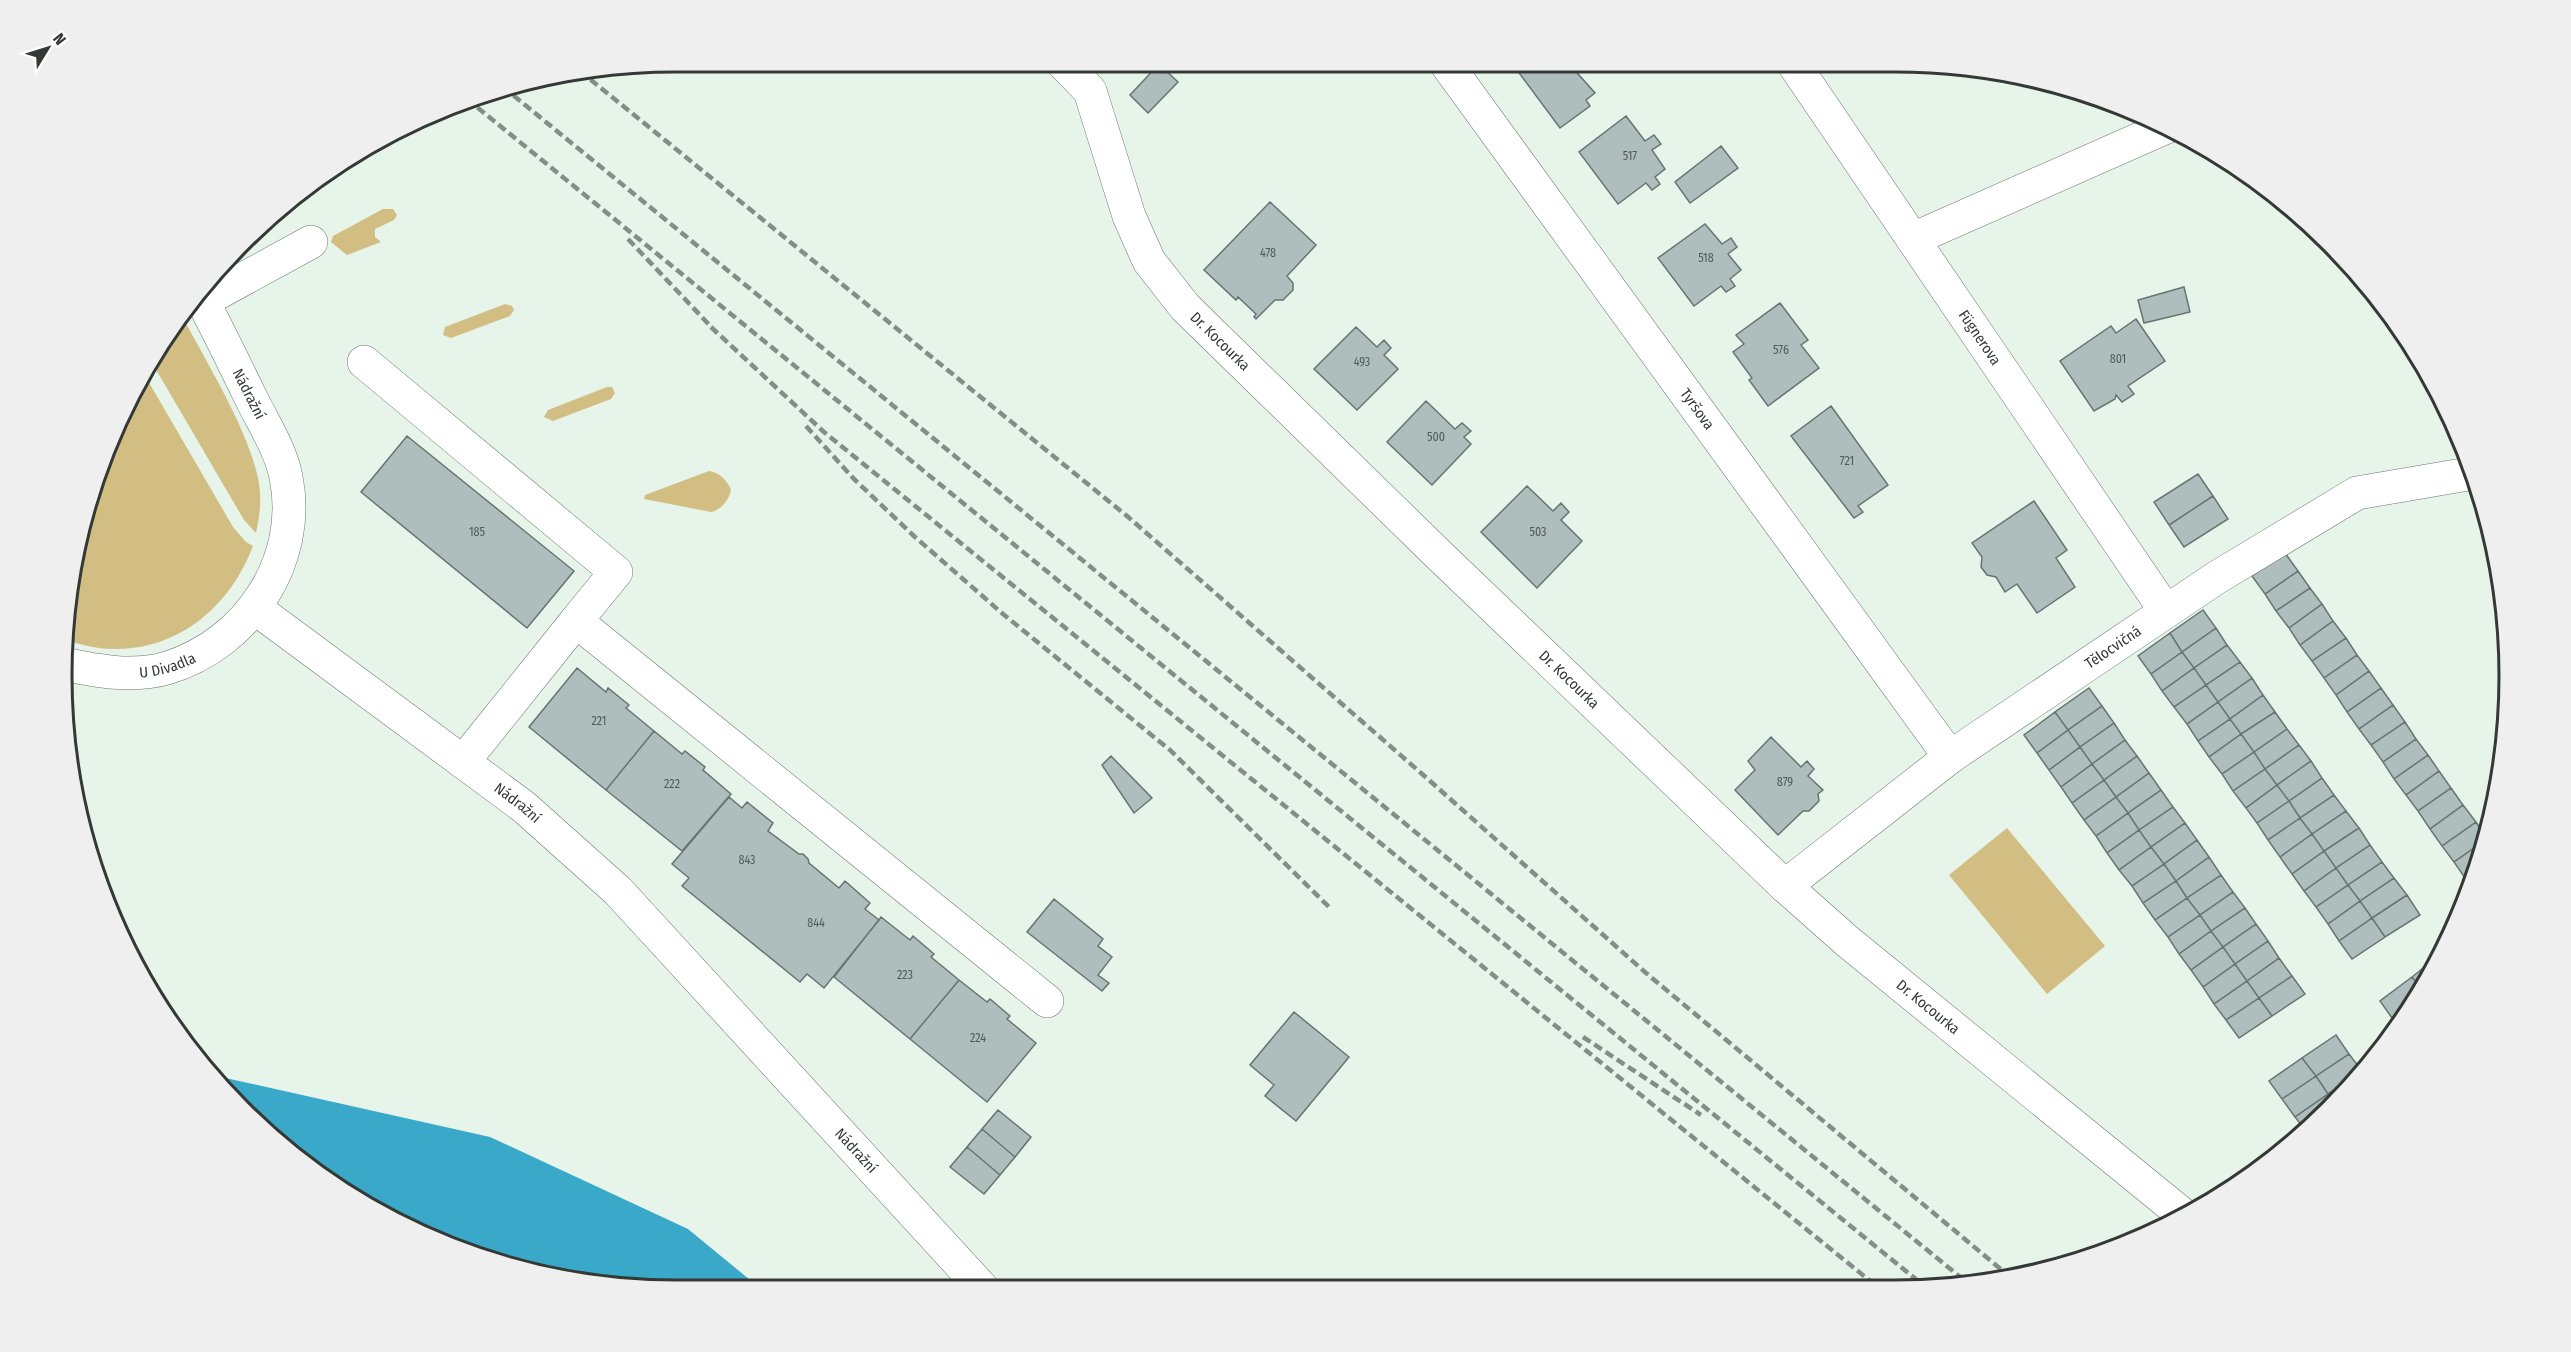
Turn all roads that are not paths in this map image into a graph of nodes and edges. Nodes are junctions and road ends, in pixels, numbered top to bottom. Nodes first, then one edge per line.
1 (1072, 72) edge
2 (1452, 72) edge
3 (1799, 72) edge
4 (2156, 132) edge
5 (1913, 239) junction
6 (311, 242) dead end
7 (212, 290) edge
8 (203, 301) edge
9 (363, 362) dead end
10 (2464, 475) edge
11 (255, 608) junction
12 (2165, 610) junction
13 (576, 621) junction
14 (72, 666) edge
15 (1950, 757) junction
16 (463, 762) junction
17 (1785, 886) junction
18 (1047, 1001) dead end
19 (2177, 1210) edge
20 (975, 1280) edge

1 - 17 street, Dr. Kocourka
2 - 15 street, Tyršova
3 - 5 street, Fügnerova
4 - 5 street
5 - 12 street, Fügnerova
6 - 7 street
8 - 11 street, Nádražní
9 - 13 street
10 - 12 street, Tělocvičná
11 - 14 street, U Divadla
11 - 16 street, Nádražní
12 - 15 street, Tělocvičná
13 - 16 street
13 - 18 street
15 - 17 street, Tělocvičná
16 - 20 street, Nádražní
17 - 19 street, Dr. Kocourka

